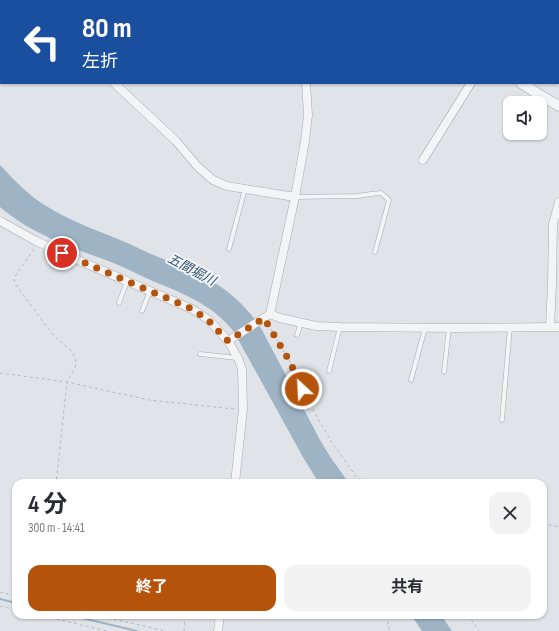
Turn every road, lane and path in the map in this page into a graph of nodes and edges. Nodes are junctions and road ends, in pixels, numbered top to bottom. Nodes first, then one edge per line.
1 (115, 84) edge
2 (306, 84) edge
3 (470, 84) edge
4 (523, 84) edge
5 (559, 106) edge
6 (423, 160) dead end
7 (245, 189) junction
8 (295, 196) junction
9 (559, 202) edge
10 (0, 221) edge
11 (39, 242) junction
12 (228, 249) dead end
13 (375, 252) dead end
14 (127, 281) junction
15 (150, 290) junction
16 (118, 303) dead end
17 (142, 311) dead end
18 (265, 318) junction
19 (302, 323) junction
20 (510, 327) junction
21 (555, 327) edge
22 (340, 328) junction
23 (426, 328) junction
24 (449, 328) junction
25 (297, 335) dead end
26 (228, 341) junction
27 (200, 354) dead end
28 (238, 358) junction
29 (329, 371) dead end
30 (444, 372) dead end
31 (0, 373) edge
32 (411, 380) dead end
33 (67, 382) junction
34 (244, 410) junction
35 (502, 420) dead end
36 (56, 479) edge
37 (235, 479) edge
38 (360, 479) edge
39 (547, 524) edge
40 (559, 527) edge
41 (0, 592) edge
42 (12, 595) edge
43 (0, 606) edge
44 (12, 609) edge
45 (57, 619) edge
46 (113, 619) edge
47 (185, 619) edge
48 (220, 619) edge
49 (388, 619) edge
50 (471, 619) edge
51 (107, 631) edge
52 (164, 631) edge
53 (184, 631) edge
54 (218, 631) edge
55 (389, 631) edge
56 (479, 631) edge

1 - 7 street
2 - 8 street
3 - 6 street
4 - 5 street
7 - 8 street
7 - 12 lane
8 - 13 lane
8 - 18 street
9 - 21 street
10 - 11 street
11 - 14 street
11 - 33 path
14 - 15 street
14 - 16 lane
15 - 17 lane
15 - 26 street
18 - 19 street
18 - 26 street
18 - 38 path
19 - 22 street
19 - 25 lane
20 - 21 street
20 - 24 street
20 - 35 lane
22 - 23 street
22 - 29 lane
23 - 24 street
23 - 32 lane
24 - 30 lane
26 - 28 street
27 - 28 lane
28 - 34 street
31 - 33 path
33 - 34 path
33 - 36 path
34 - 37 street
39 - 40 path
41 - 42 path
43 - 44 path
45 - 51 path
46 - 52 path
47 - 53 path
48 - 54 street
49 - 55 path
50 - 56 path

